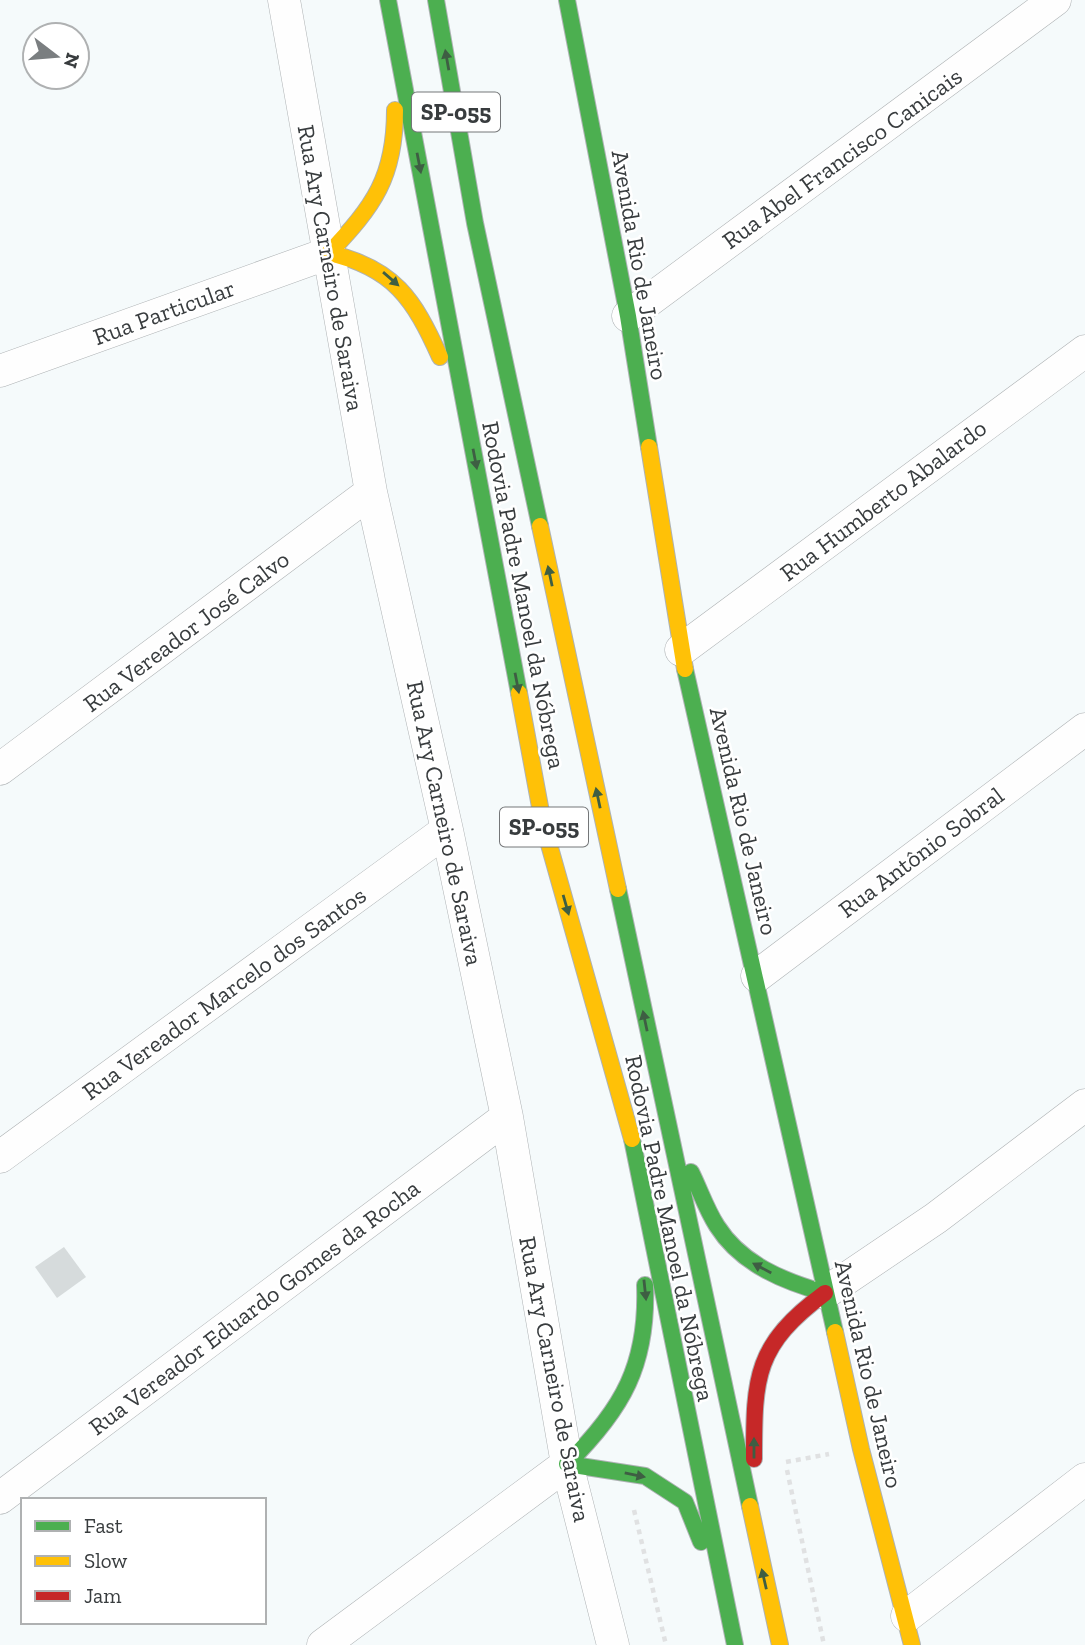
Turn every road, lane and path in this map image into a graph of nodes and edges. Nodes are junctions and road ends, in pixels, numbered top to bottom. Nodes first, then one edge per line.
1 (284, 0) edge
2 (436, 0) edge
3 (567, 0) edge
4 (1055, 0) edge
5 (389, 5) edge
6 (329, 253) junction
7 (628, 316) junction
8 (1085, 351) edge
9 (0, 371) edge
10 (468, 420) junction
11 (371, 492) junction
12 (681, 650) junction
13 (1085, 729) edge
14 (0, 769) edge
15 (447, 830) junction
16 (757, 976) junction
17 (1085, 1105) edge
18 (664, 1115) junction
19 (507, 1117) junction
20 (629, 1125) junction
21 (0, 1157) edge
22 (825, 1293) junction
23 (861, 1449) junction
24 (567, 1464) junction
25 (1085, 1479) edge
26 (0, 1498) edge
27 (633, 1505) dead end
28 (755, 1541) junction
29 (726, 1603) junction
30 (909, 1630) edge
31 (323, 1645) edge
32 (613, 1645) edge
33 (666, 1645) edge
34 (735, 1645) edge
35 (780, 1645) edge
36 (824, 1645) edge

1 - 6 street, Rua Ary Carneiro de Saraiva
18 -> 2 main road, Rodovia Padre Manoel da Nóbrega / SP-055
3 - 7 main road, Avenida Rio de Janeiro
4 - 7 street, Rua Abel Francisco Canicais
5 - 6 main road
5 -> 10 main road, Rodovia Padre Manoel da Nóbrega / SP-055
6 - 9 street, Rua Particular
6 -> 10 main road
6 - 11 street, Rua Ary Carneiro de Saraiva
7 - 12 main road, Avenida Rio de Janeiro
8 - 12 street, Rua Humberto Abalardo
10 -> 20 main road, Rodovia Padre Manoel da Nóbrega / SP-055
11 - 14 street, Rua Vereador José Calvo
11 - 15 street, Rua Ary Carneiro de Saraiva
12 - 16 main road, Avenida Rio de Janeiro
13 - 16 street, Rua Antônio Sobral
15 - 19 street, Rua Ary Carneiro de Saraiva
15 - 21 street, Rua Vereador Marcelo dos Santos
16 - 22 main road, Avenida Rio de Janeiro
17 - 22 street
22 -> 18 main road
18 - 28 main road, Rodovia Padre Manoel da Nóbrega / SP-055
19 - 24 street, Rua Ary Carneiro de Saraiva
19 - 26 street, Rua Vereador Eduardo Gomes da Rocha
20 -> 24 main road
20 - 29 main road, Rodovia Padre Manoel da Nóbrega / SP-055
22 - 23 main road, Avenida Rio de Janeiro
28 -> 22 main road
23 - 30 main road, Avenida Rio de Janeiro
23 - 36 path
24 -> 29 main road
24 - 31 street
24 - 32 street, Rua Ary Carneiro de Saraiva
25 - 30 street
27 - 33 path
35 -> 28 main road, Rodovia Padre Manoel da Nóbrega / SP-055
29 - 34 main road, Rodovia Padre Manoel da Nóbrega / SP-055

